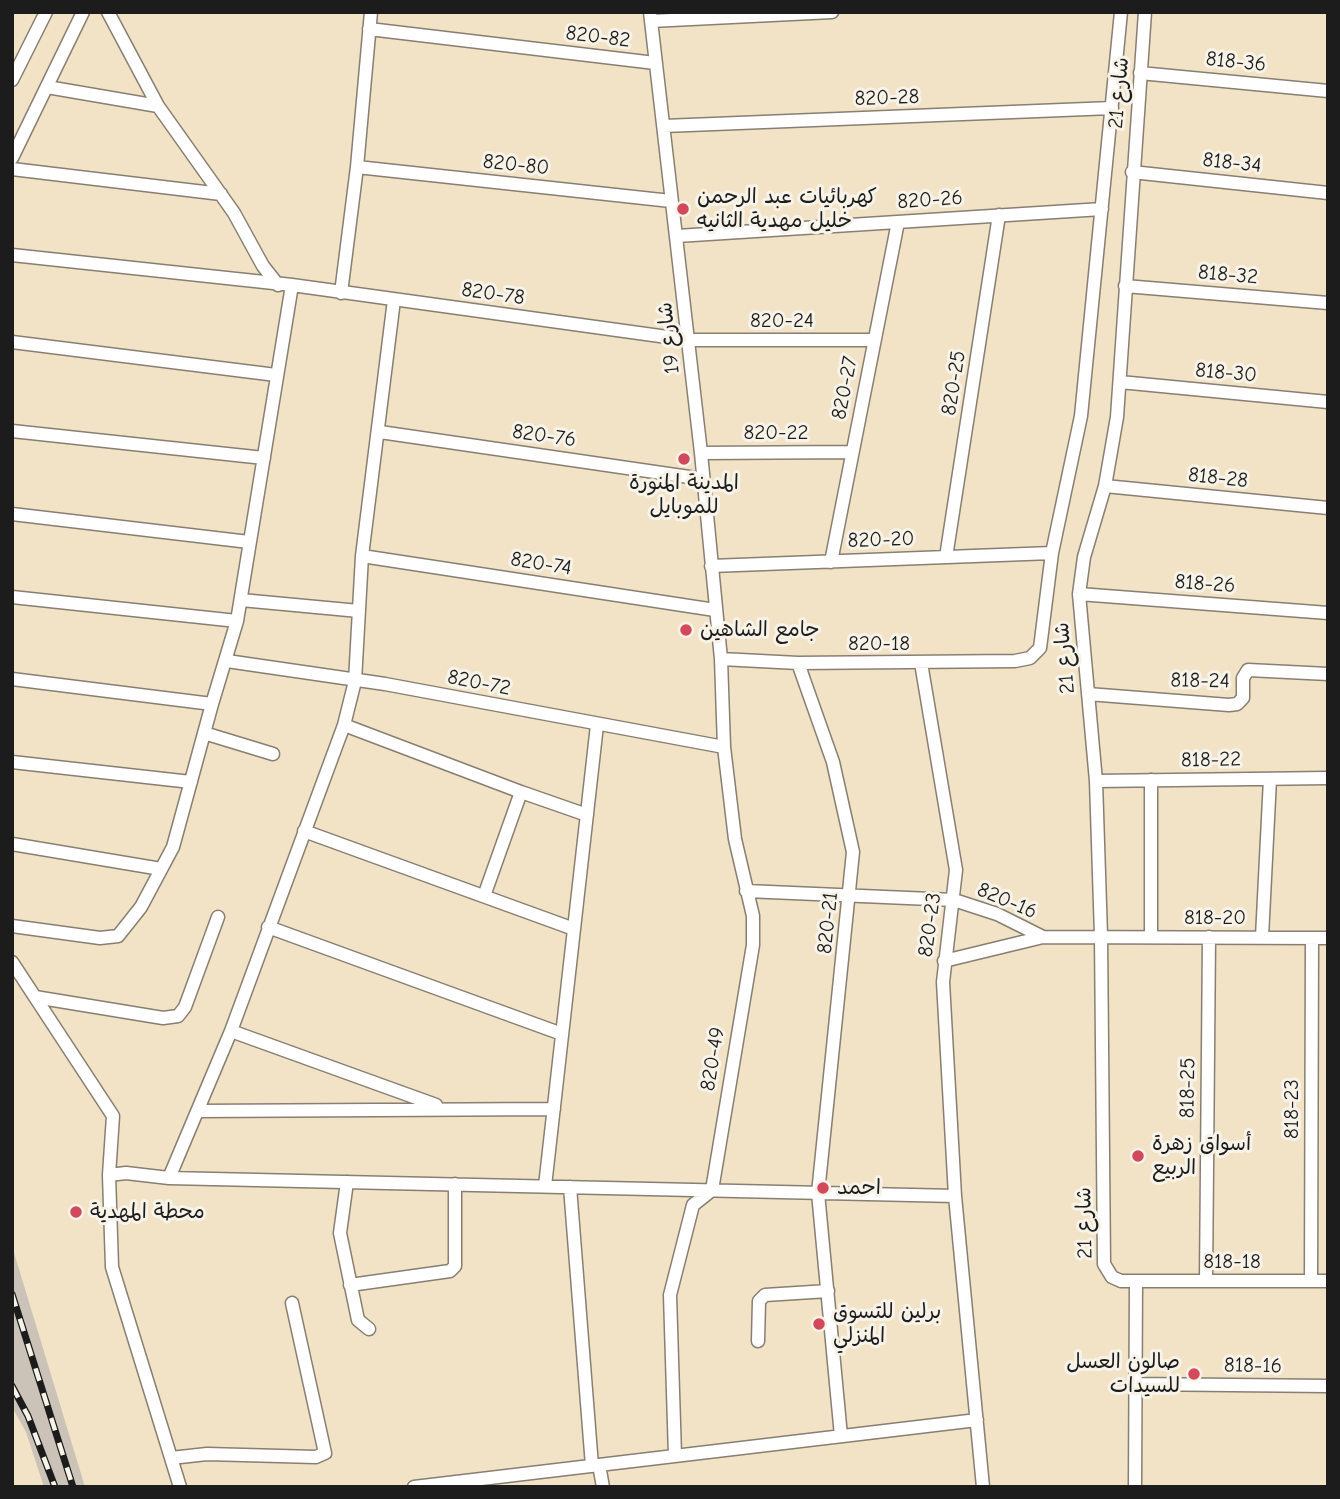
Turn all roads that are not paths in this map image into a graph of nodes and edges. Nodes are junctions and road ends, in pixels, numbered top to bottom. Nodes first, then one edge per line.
1 (46, 12) edge
2 (83, 12) edge
3 (108, 12) edge
4 (371, 12) edge
5 (832, 12) edge
6 (1121, 12) edge
7 (1145, 12) edge
8 (650, 16) edge
9 (369, 29) junction
10 (17, 63) edge
11 (655, 63) junction
12 (1140, 73) junction
13 (12, 80) edge
14 (47, 87) junction
15 (1328, 91) edge
16 (158, 106) junction
17 (1112, 108) junction
18 (664, 126) junction
19 (12, 158) edge
20 (357, 167) junction
21 (12, 169) edge
22 (1132, 172) junction
23 (221, 194) junction
24 (1328, 194) edge
25 (671, 201) junction
26 (1102, 209) junction
27 (999, 215) junction
28 (898, 222) junction
29 (677, 236) junction
30 (12, 255) edge
31 (278, 285) junction
32 (292, 285) junction
33 (1125, 286) junction
34 (341, 293) junction
35 (394, 300) junction
36 (1328, 303) edge
37 (689, 340) junction
38 (874, 340) junction
39 (12, 342) edge
40 (276, 375) junction
41 (1120, 383) junction
42 (1328, 402) edge
43 (12, 431) edge
44 (380, 432) junction
45 (852, 452) junction
46 (701, 453) junction
47 (264, 458) junction
48 (703, 479) junction
49 (1105, 486) junction
50 (1328, 508) edge
51 (12, 514) edge
52 (249, 542) junction
53 (1052, 553) junction
54 (362, 556) junction
55 (946, 557) junction
56 (831, 562) junction
57 (711, 566) junction
58 (1079, 594) junction
59 (12, 597) edge
60 (241, 600) junction
61 (715, 610) junction
62 (359, 611) junction
63 (1328, 613) edge
64 (237, 621) junction
65 (1035, 654) joint
66 (720, 659) junction
67 (227, 662) junction
68 (798, 663) junction
69 (921, 663) junction
70 (1328, 674) edge
71 (12, 679) edge
72 (355, 681) junction
73 (1088, 694) junction
74 (212, 704) junction
75 (344, 725) junction
76 (597, 725) junction
77 (204, 733) junction
78 (724, 747) junction
79 (273, 754) dead end
80 (12, 762) edge
81 (1328, 778) edge
82 (1270, 779) junction
83 (1151, 780) junction
84 (1096, 781) junction
85 (191, 782) junction
86 (521, 792) junction
87 (587, 815) junction
88 (303, 831) junction
89 (12, 844) edge
90 (161, 869) junction
91 (746, 891) junction
92 (484, 896) junction
93 (851, 896) junction
94 (954, 900) junction
95 (218, 917) dead end
96 (12, 926) edge
97 (268, 927) junction
98 (574, 929) junction
99 (1101, 936) junction
100 (1151, 936) junction
101 (1043, 937) junction
102 (1209, 937) junction
103 (1262, 937) junction
104 (1312, 938) junction
105 (1328, 938) edge
106 (944, 961) junction
107 (12, 962) edge
108 (35, 997) junction
109 (231, 1031) junction
110 (562, 1034) junction
111 (446, 1108) junction
112 (554, 1109) junction
113 (198, 1111) junction
114 (109, 1175) junction
115 (169, 1178) junction
116 (347, 1182) junction
117 (455, 1184) junction
118 (545, 1186) junction
119 (570, 1186) junction
120 (712, 1190) junction
121 (818, 1193) junction
122 (955, 1196) junction
123 (1136, 1281) junction
124 (1206, 1281) junction
125 (1311, 1281) junction
126 (1328, 1281) edge
127 (350, 1285) junction
128 (828, 1291) junction
129 (292, 1303) dead end
130 (369, 1329) dead end
131 (758, 1341) dead end
132 (1135, 1384) junction
133 (1328, 1386) edge
134 (977, 1420) junction
135 (841, 1436) junction
136 (675, 1456) junction
137 (171, 1458) junction
138 (595, 1465) junction
139 (180, 1487) edge
140 (414, 1487) edge
141 (603, 1487) edge
142 (983, 1487) edge
143 (1135, 1487) edge

1 - 10 street
2 - 14 street
3 - 16 street
4 - 9 street
5 - 8 street
6 - 17 street, شارع 21
7 - 12 street, شارع 21
8 - 11 street, شارع 19
9 - 11 street, 820-82
9 - 20 street
10 - 13 street
11 - 18 street, شارع 19
12 - 15 street, 818-36
12 - 22 street, شارع 21
14 - 16 street
14 - 19 street
16 - 23 street
17 - 18 street, 820-28
17 - 26 street, شارع 21
18 - 25 street, شارع 19
20 - 25 street, 820-80
20 - 34 street
21 - 23 street
22 - 24 street, 818-34
22 - 33 street, شارع 21
23 - 31 street
25 - 29 street, شارع 19
26 - 27 street, 820-26
26 - 53 street, شارع 21
27 - 28 street, 820-26
27 - 55 street, 820-25
28 - 29 street, 820-26
28 - 38 street, 820-27
29 - 37 street, شارع 19
30 - 31 street, 820-78
31 - 32 street, 820-78
32 - 34 street, 820-78
32 - 40 street
33 - 36 street, 818-32
33 - 41 street, شارع 21
34 - 35 street, 820-78
35 - 37 street, 820-78
35 - 44 street
37 - 38 street, 820-24
37 - 46 street, شارع 19
38 - 45 street, 820-27
39 - 40 street
40 - 47 street
41 - 42 street, 818-30
41 - 49 street, شارع 21
43 - 47 street
44 - 48 street, 820-76
44 - 54 street
45 - 46 street, 820-22
45 - 56 street, 820-27
46 - 48 street, شارع 19
47 - 52 street
48 - 57 street, شارع 19
49 - 50 street, 818-28
49 - 58 street, شارع 21
51 - 52 street
52 - 60 street
53 - 55 street, 820-20
53 - 65 street, شارع 21
54 - 61 street, 820-74
54 - 62 street
55 - 56 street, 820-20
56 - 57 street, 820-20
57 - 61 street, شارع 19
58 - 63 street, 818-26
58 - 73 street, شارع 21
59 - 64 street
60 - 62 street
60 - 64 street
61 - 66 street, شارع 19
62 - 72 street
64 - 67 street
65 - 69 street, 820-18
66 - 68 street, 820-18
66 - 78 street, 820-49
67 - 72 street, 820-72
67 - 74 street
68 - 69 street, 820-18
68 - 93 street, 820-21
69 - 94 street, 820-23
70 - 73 street, 818-24
71 - 74 street
72 - 75 street
72 - 76 street, 820-72
73 - 84 street, شارع 21
74 - 77 street
75 - 86 street
75 - 88 street
76 - 78 street, 820-72
76 - 87 street
77 - 79 street
77 - 85 street
78 - 91 street, 820-49
80 - 85 street
81 - 82 street, 818-22
82 - 83 street, 818-22
82 - 103 street
83 - 84 street, 818-22
83 - 100 street
84 - 99 street, شارع 21
85 - 90 street
86 - 87 street
86 - 92 street
87 - 98 street
88 - 92 street
88 - 97 street
89 - 90 street
90 - 96 street
91 - 93 street, 820-16
91 - 120 street, 820-49
92 - 98 street
93 - 94 street, 820-16
93 - 121 street, 820-21
94 - 101 street, 820-16
94 - 106 street, 820-23
95 - 108 street
97 - 109 street
97 - 110 street
98 - 110 street
99 - 100 street, 818-20
99 - 101 street, 818-20
99 - 123 street, شارع 21
100 - 102 street, 818-20
101 - 106 street
102 - 103 street, 818-20
102 - 124 street, 818-25
103 - 104 street, 818-20
104 - 105 street, 818-20
104 - 125 street, 818-23
106 - 122 street, 820-23
107 - 108 street
108 - 114 street
109 - 111 street
109 - 113 street
110 - 112 street
111 - 112 street
111 - 113 street
112 - 118 street
113 - 115 street
114 - 115 street
114 - 137 street
115 - 116 street
116 - 117 street
116 - 127 street
117 - 118 street
117 - 127 street
118 - 119 street
119 - 120 street
119 - 138 street
120 - 121 street
120 - 136 street
121 - 122 street
121 - 128 street, 820-21
122 - 134 street, 820-23
123 - 124 street, 818-18
123 - 132 street
124 - 125 street, 818-18
125 - 126 street, 818-18
127 - 130 street
128 - 131 street
128 - 135 street, 820-21
129 - 137 street
132 - 133 street, 818-16
132 - 143 street
134 - 135 street
134 - 142 street, 820-23
135 - 136 street
136 - 138 street
137 - 139 street
138 - 140 street
138 - 141 street

